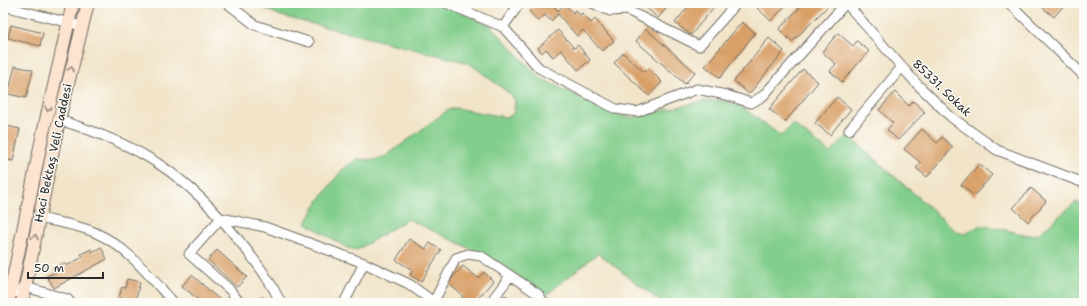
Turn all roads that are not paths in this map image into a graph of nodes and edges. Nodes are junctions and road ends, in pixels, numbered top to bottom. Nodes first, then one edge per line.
1 (73, 3) edge
2 (88, 3) edge
3 (227, 3) edge
4 (446, 3) edge
5 (520, 3) edge
6 (592, 3) edge
7 (737, 3) edge
8 (846, 3) edge
9 (1009, 3) edge
10 (3, 6) edge
11 (630, 7) edge
12 (68, 23) junction
13 (82, 26) junction
14 (503, 26) junction
15 (309, 42) dead end
16 (902, 66) junction
17 (1084, 76) edge
18 (59, 120) junction
19 (849, 130) dead end
20 (1084, 183) edge
21 (39, 218) junction
22 (221, 218) junction
23 (364, 263) junction
24 (510, 276) junction
25 (24, 289) junction
26 (7, 298) edge
27 (22, 303) edge
28 (71, 303) edge
29 (174, 303) edge
30 (240, 303) edge
31 (281, 303) edge
32 (344, 303) edge
33 (434, 303) edge
34 (490, 303) edge
35 (544, 303) edge

1 - 12 main road, Haci Bektaş Veli Caddesi
2 - 13 main road, Haci Bektaş Veli Caddesi
3 - 15 street
4 - 14 street
5 - 14 street
6 - 11 street
7 - 11 street
8 - 14 street
8 - 16 street, 85331. Sokak
9 - 17 street
10 - 12 street
12 - 13 street
12 -> 26 main road, Haci Bektaş Veli Caddesi
18 -> 13 main road, Haci Bektaş Veli Caddesi
16 - 19 street
16 - 20 street, 85331. Sokak
18 - 21 main road, Haci Bektaş Veli Caddesi
18 - 22 street
25 -> 21 main road, Haci Bektaş Veli Caddesi
21 - 29 street
22 - 23 street
22 - 30 street
22 - 31 street
23 - 32 street
23 - 33 street
24 - 33 street
24 - 34 street
24 - 35 street
25 - 26 street
25 - 27 main road, Haci Bektaş Veli Caddesi
25 - 28 street

